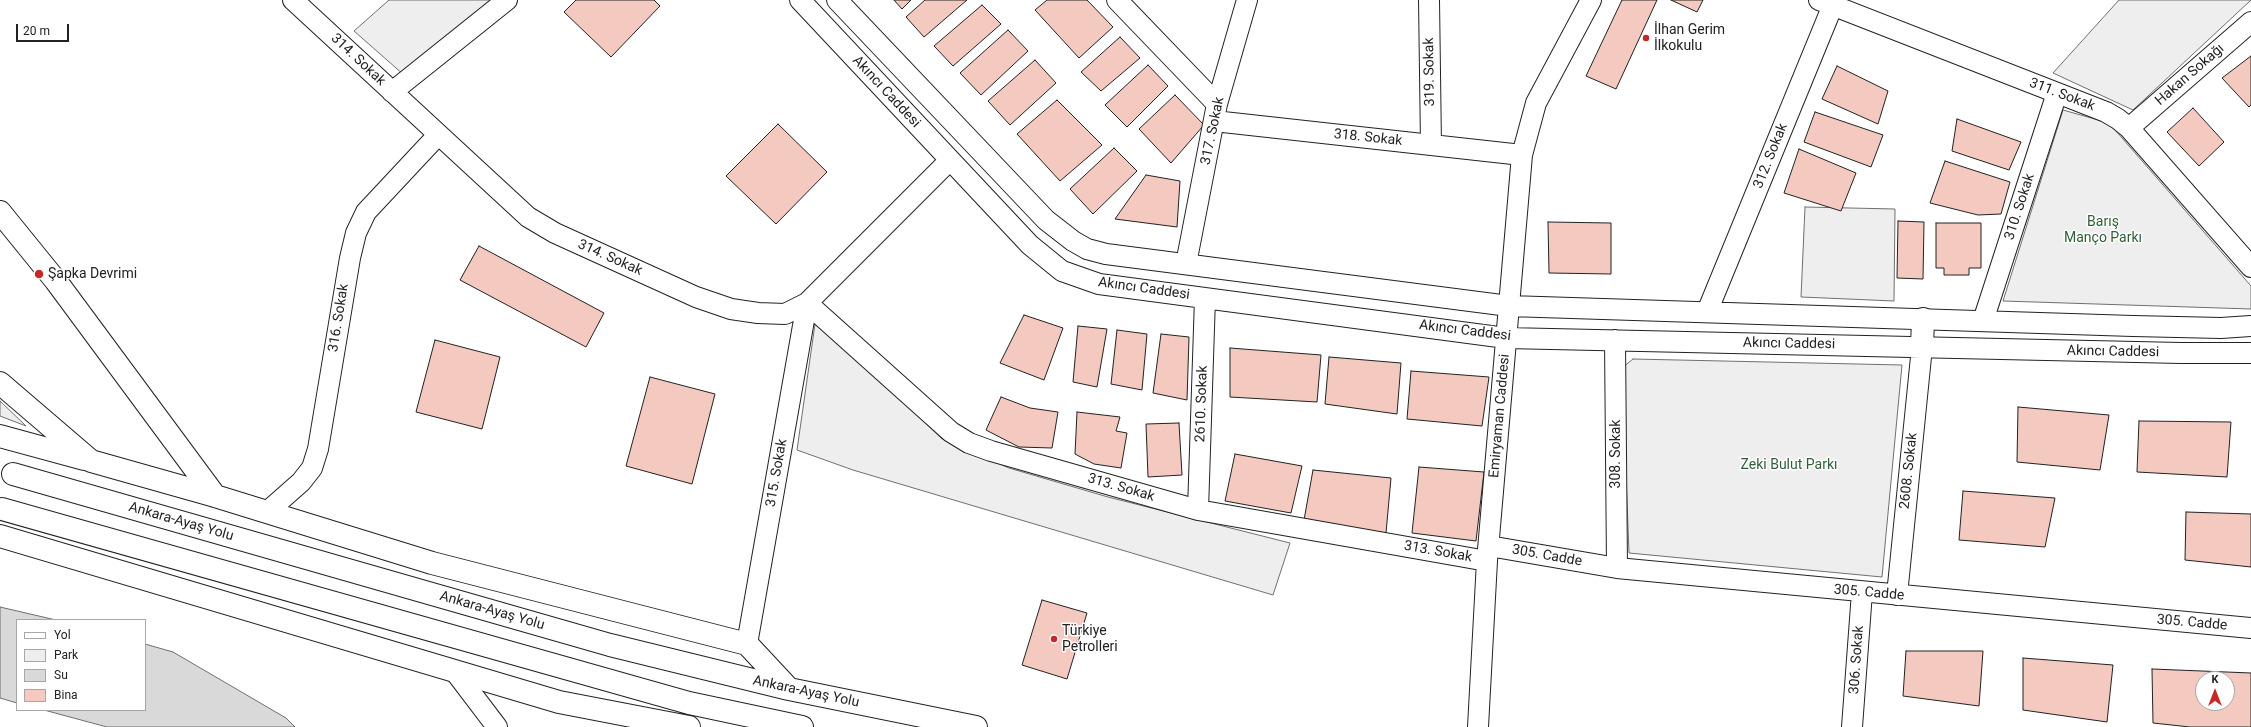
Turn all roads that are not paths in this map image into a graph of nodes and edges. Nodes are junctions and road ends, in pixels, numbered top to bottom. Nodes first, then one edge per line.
1 (293, 0) edge
2 (507, 0) edge
3 (800, 0) edge
4 (837, 0) edge
5 (1117, 0) edge
6 (1247, 0) edge
7 (1429, 0) edge
8 (1591, 0) edge
9 (1829, 2) edge
10 (2251, 22) edge
11 (392, 92) junction
12 (2057, 93) junction
13 (1216, 112) junction
14 (2129, 128) junction
15 (438, 135) junction
16 (1431, 144) junction
17 (1522, 154) junction
18 (950, 160) junction
19 (0, 212) edge
20 (1186, 264) junction
21 (2251, 267) edge
22 (1205, 298) junction
23 (807, 303) junction
24 (1509, 306) junction
25 (1707, 312) junction
26 (1923, 319) junction
27 (1983, 321) junction
28 (2251, 326) edge
29 (1506, 338) junction
30 (1615, 340) junction
31 (1922, 347) junction
32 (2251, 353) edge
33 (0, 383) edge
34 (0, 436) edge
35 (91, 461) junction
36 (13, 474) dead end
37 (215, 496) junction
38 (2, 509) dead end
39 (1198, 510) junction
40 (267, 512) junction
41 (0, 536) edge
42 (1488, 554) junction
43 (1616, 568) junction
44 (1862, 592) junction
45 (1897, 595) junction
46 (2251, 628) edge
47 (747, 644) junction
48 (456, 673) junction
49 (789, 689) junction
50 (497, 727) edge
51 (689, 727) edge
52 (802, 727) edge
53 (976, 727) edge
54 (1478, 727) edge
55 (1852, 727) edge

1 - 11 street, 314. Sokak
2 - 11 street
3 - 18 street, Akıncı Caddesi
4 - 20 street, Akıncı Caddesi
5 - 13 street
6 - 13 street, 317. Sokak
7 - 16 street, 319. Sokak
8 - 17 street, Emiryaman Caddesi
9 - 12 street, 311. Sokak
9 - 25 street, 312. Sokak
10 - 14 street, Hakan Sokağı
11 - 15 street, 314. Sokak
12 - 14 street, 311. Sokak
12 - 27 street, 310. Sokak
13 - 16 street, 318. Sokak
13 - 20 street, 317. Sokak
14 - 21 street, 311. Sokak
15 - 23 street, 314. Sokak
15 - 40 street, 316. Sokak
16 - 17 street, 318. Sokak
17 - 24 street, Emiryaman Caddesi
18 - 22 street, Akıncı Caddesi
18 - 23 street, 314. Sokak
19 - 37 main road
20 - 24 street, Akıncı Caddesi
22 - 29 street, Akıncı Caddesi
22 - 39 street, 2610. Sokak
23 - 39 street, 313. Sokak
23 - 47 street, 315. Sokak
24 - 25 street, Akıncı Caddesi
24 - 29 street, Emiryaman Caddesi
25 - 26 street, Akıncı Caddesi
26 - 27 street, Akıncı Caddesi
26 - 31 main road
27 - 28 street, Akıncı Caddesi
29 - 30 street, Akıncı Caddesi
29 - 42 street, Emiryaman Caddesi
30 - 31 street, Akıncı Caddesi
30 - 43 street, 308. Sokak
31 - 32 street, Akıncı Caddesi
31 - 45 street, 2608. Sokak
33 - 35 main road
34 - 35 main road
35 - 37 main road
36 - 49 main road, Ankara-Ayaş Yolu
37 - 40 main road
38 - 52 main road
39 - 42 street, 313. Sokak
40 - 47 main road
41 - 48 main road
42 - 43 street, 305. Cadde
42 - 54 street, Emiryaman Caddesi
43 - 44 street, 305. Cadde
44 - 45 street, 305. Cadde
44 - 55 street, 306. Sokak
45 - 46 street, 305. Cadde
47 - 49 main road
48 - 50 street
48 - 51 main road
49 - 53 main road, Ankara-Ayaş Yolu

